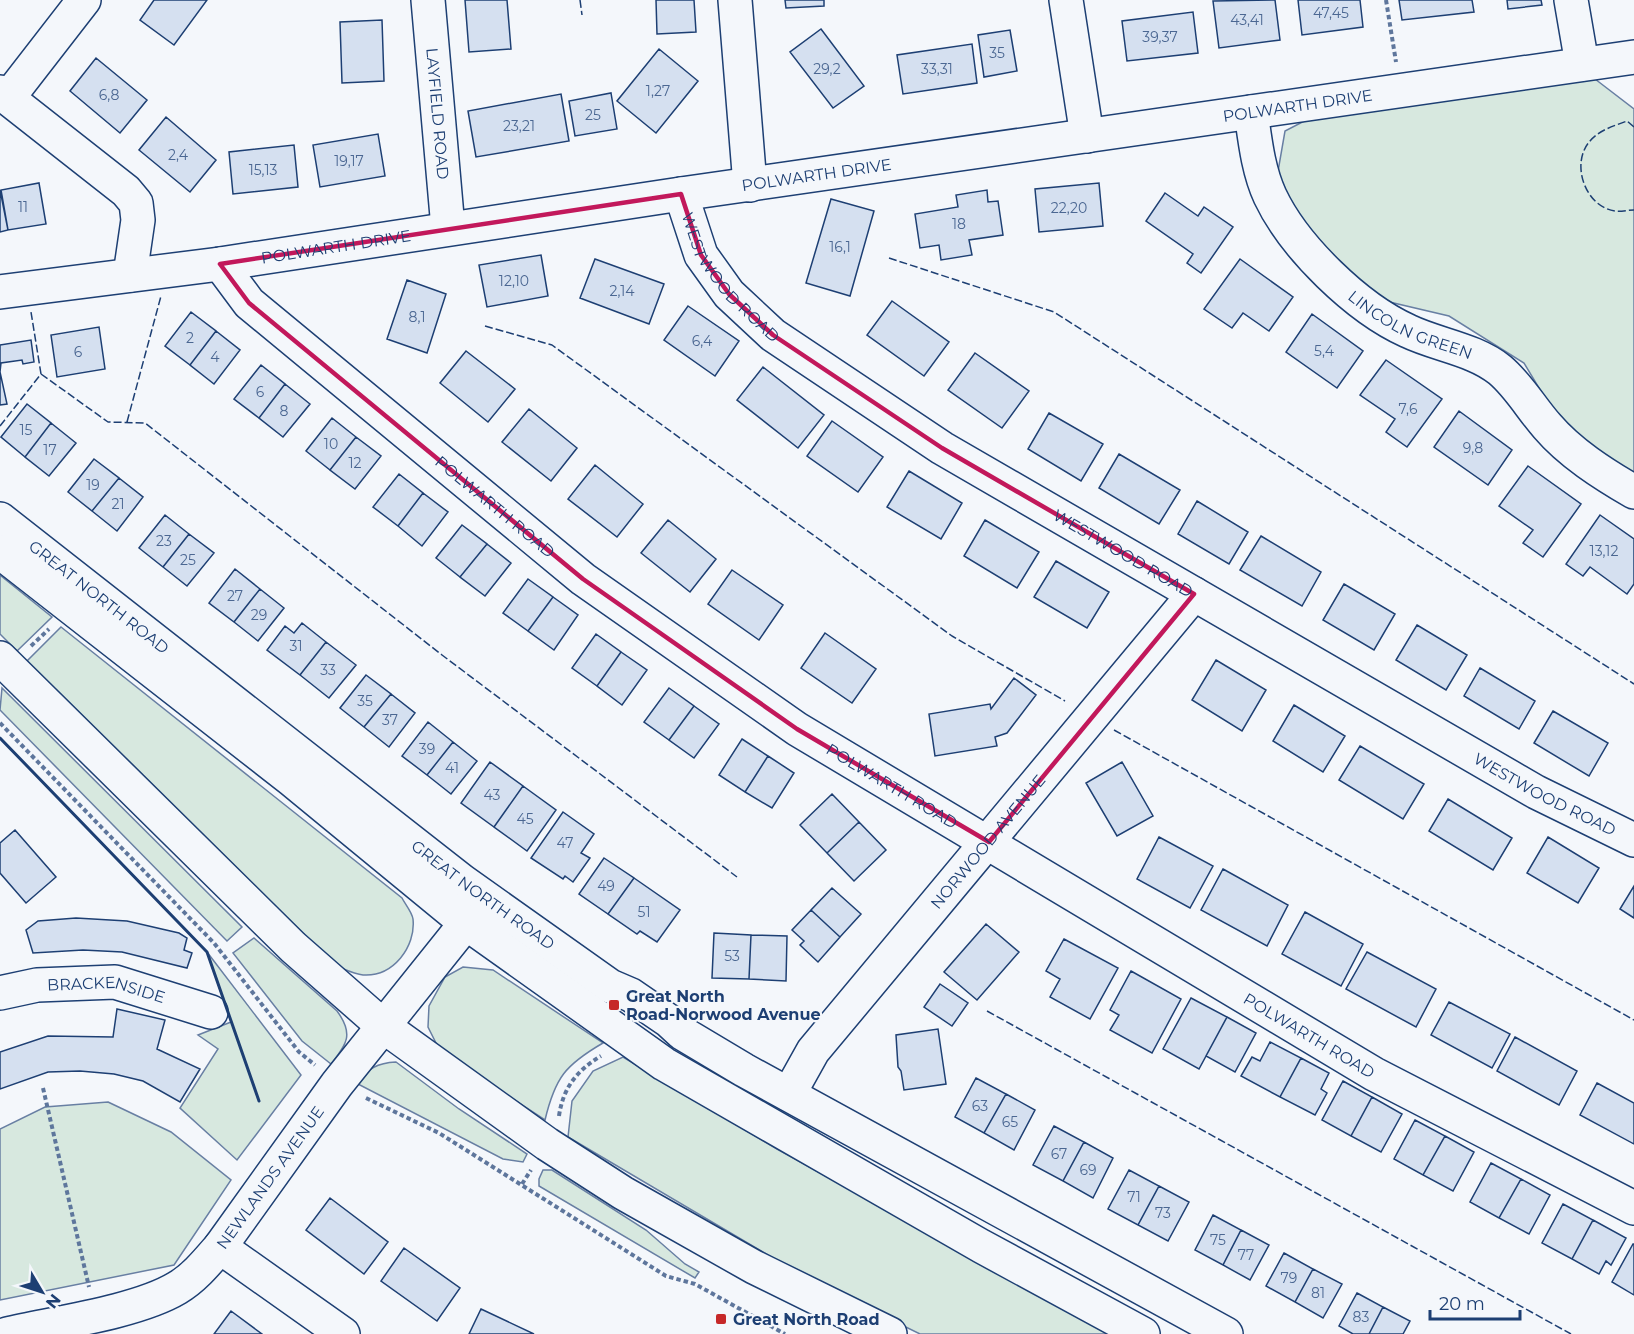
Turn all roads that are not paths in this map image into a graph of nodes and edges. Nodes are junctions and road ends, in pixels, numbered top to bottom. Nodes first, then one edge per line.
1 (84, 0) edge
2 (428, 0) edge
3 (735, 0) edge
4 (1066, 0) edge
5 (1571, 0) edge
6 (1582, 64) junction
7 (1628, 65) edge
8 (4, 95) edge
9 (1251, 112) junction
10 (1087, 136) junction
11 (750, 185) junction
12 (681, 194) junction
13 (448, 228) junction
14 (220, 264) junction
15 (130, 275) junction
16 (0, 292) edge
17 (1634, 492) edge
18 (0, 519) edge
19 (0, 552) edge
20 (1194, 594) junction
21 (5, 662) edge
22 (1634, 840) edge
23 (989, 842) junction
24 (466, 923) junction
25 (0, 993) edge
26 (211, 1012) dead end
27 (383, 1026) junction
28 (789, 1094) junction
29 (1634, 1208) edge
30 (220, 1247) junction
31 (97, 1324) edge
32 (8, 1334) edge
33 (343, 1334) edge
34 (890, 1334) edge
35 (1143, 1334) edge
36 (1226, 1334) edge

1 - 8 street
2 - 13 street, LAYFIELD ROAD
3 - 11 street
4 - 10 street
5 - 6 street
6 - 7 street, POLWARTH DRIVE
6 - 9 street, POLWARTH DRIVE
8 - 15 street
9 - 10 street, POLWARTH DRIVE
9 - 17 street, LINCOLN GREEN
10 - 11 street, POLWARTH DRIVE
11 - 12 street, POLWARTH DRIVE
12 - 13 street, POLWARTH DRIVE
12 - 20 street, WESTWOOD ROAD
13 - 14 street, POLWARTH DRIVE
14 - 15 street, POLWARTH DRIVE
14 - 23 street, POLWARTH ROAD
15 - 16 street, POLWARTH DRIVE
18 - 28 street, GREAT NORTH ROAD
19 - 24 street, GREAT NORTH ROAD
20 - 22 street, WESTWOOD ROAD
20 - 23 street, NORWOOD AVENUE
21 - 27 street
23 - 28 street, NORWOOD AVENUE
23 - 29 street, POLWARTH ROAD
24 - 27 street, NEWLANDS AVENUE
24 - 35 street, GREAT NORTH ROAD
25 - 26 street, BRACKENSIDE
27 - 30 street, NEWLANDS AVENUE
27 - 34 street
28 - 36 street, GREAT NORTH ROAD
30 - 31 street, NEWLANDS AVENUE
30 - 33 street
31 - 32 street, NEWLANDS AVENUE

